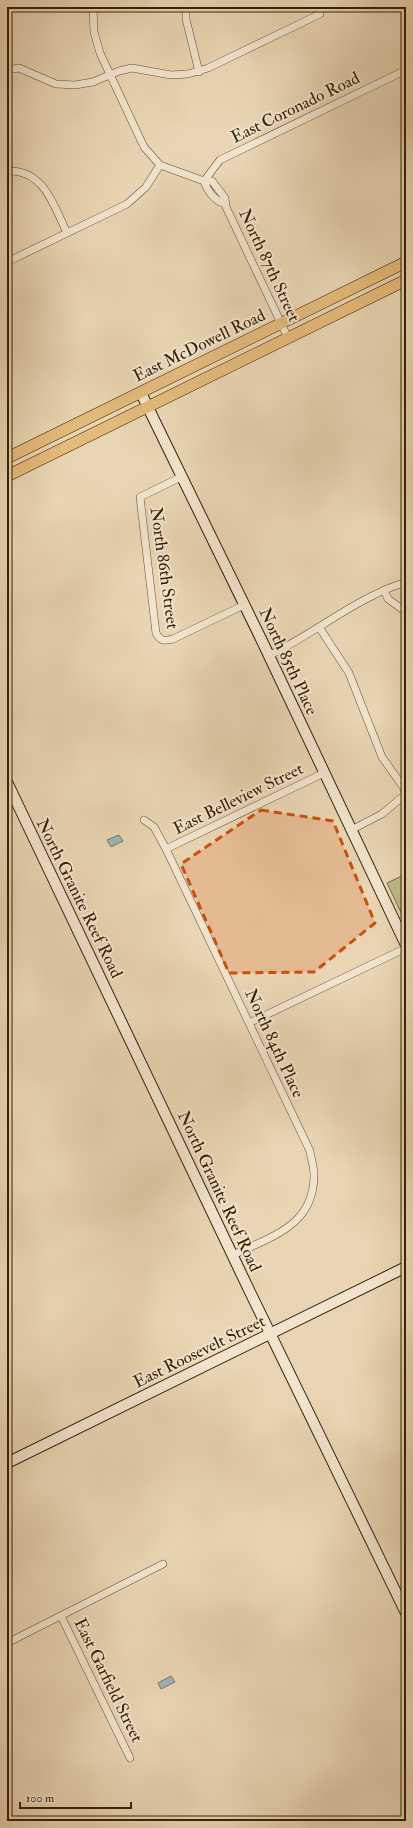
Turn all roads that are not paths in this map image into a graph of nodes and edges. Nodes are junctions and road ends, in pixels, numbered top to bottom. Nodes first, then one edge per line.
1 (93, 7) edge
2 (186, 7) edge
3 (320, 14) dead end
4 (7, 70) edge
5 (406, 70) edge
6 (199, 72) junction
7 (110, 75) junction
8 (160, 165) junction
9 (7, 171) edge
10 (204, 181) junction
11 (67, 233) junction
12 (7, 262) edge
13 (406, 262) edge
14 (406, 280) edge
15 (368, 281) junction
16 (375, 296) junction
17 (281, 323) junction
18 (288, 338) junction
19 (141, 392) junction
20 (148, 407) junction
21 (50, 437) junction
22 (58, 451) junction
23 (7, 458) edge
24 (7, 476) edge
25 (181, 477) junction
26 (406, 582) edge
27 (384, 590) junction
28 (244, 605) junction
29 (406, 612) edge
30 (319, 627) junction
31 (268, 656) junction
32 (324, 773) junction
33 (7, 782) edge
34 (406, 793) edge
35 (144, 820) dead end
36 (351, 830) junction
37 (166, 849) junction
38 (406, 946) edge
39 (249, 1023) junction
40 (233, 1255) junction
41 (406, 1267) edge
42 (272, 1333) junction
43 (7, 1463) edge
44 (163, 1564) dead end
45 (406, 1613) edge
46 (61, 1616) junction
47 (7, 1643) edge
48 (130, 1758) dead end

1 - 7 street, North 87th Street
2 - 6 street
3 - 6 street
4 - 7 street
5 - 10 street, East Coronado Road
6 - 7 street
7 - 8 street, North 87th Street
8 - 10 street, North 87th Street
8 - 11 street
9 - 11 street
10 - 17 street, North 87th Street
11 - 12 street
13 - 15 main road, East McDowell Road
14 - 16 main road, East McDowell Road
15 - 16 main road
15 - 17 main road, East McDowell Road
16 - 18 main road, East McDowell Road
17 - 18 street, North 87th Street
17 - 19 main road, East McDowell Road
18 - 20 main road, East McDowell Road
19 - 20 street, North 85th Place
19 - 21 main road, East McDowell Road
20 - 22 main road, East McDowell Road
20 - 25 street, North 85th Place
21 - 22 main road
21 - 23 main road, East McDowell Road
22 - 24 main road, East McDowell Road
25 - 28 street, North 85th Place
25 - 28 street, North 86th Street
26 - 27 street
27 - 29 street
27 - 30 street
28 - 31 street, North 85th Place
30 - 31 street
30 - 34 street
31 - 32 street, North 85th Place
32 - 36 street, North 85th Place
32 - 37 street, East Belleview Street
33 - 40 street, North Granite Reef Road
34 - 36 street
35 - 37 street, North 84th Place
36 - 38 street, North 85th Place
37 - 39 street, North 84th Place
38 - 39 street
39 - 40 street, North 84th Place
40 - 42 street, North Granite Reef Road
41 - 42 street, East Roosevelt Street
42 - 43 street, East Roosevelt Street
42 - 45 street, North Granite Reef Road
44 - 46 street, East Garfield Street
46 - 47 street, East Garfield Street
46 - 48 street, East Garfield Street

